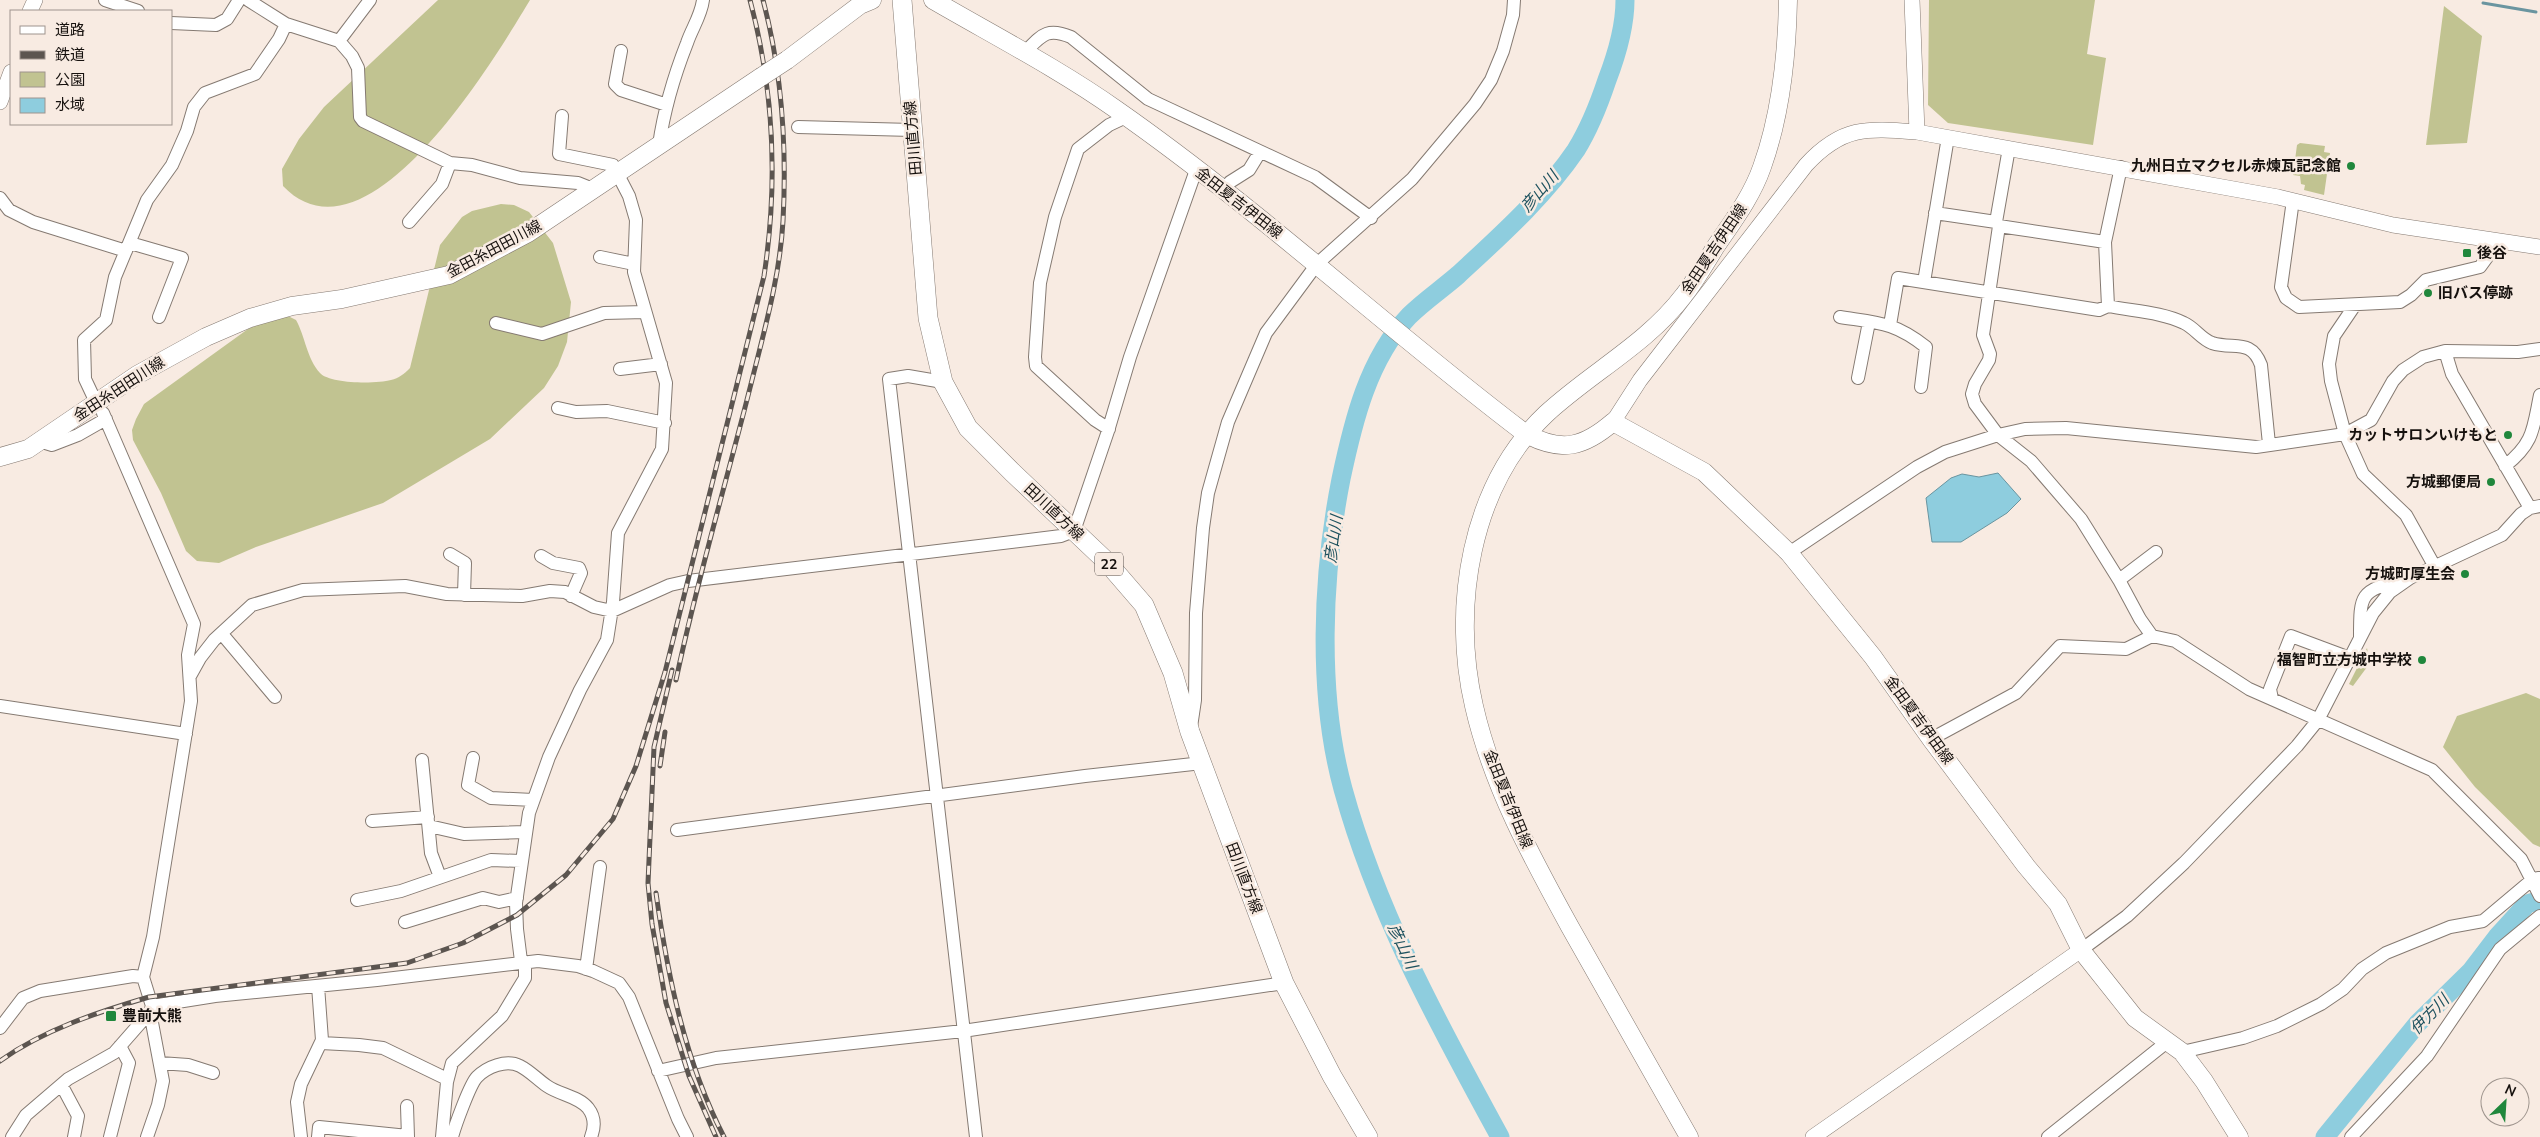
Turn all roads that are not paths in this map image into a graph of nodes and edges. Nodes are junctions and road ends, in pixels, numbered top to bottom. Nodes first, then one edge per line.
1 (105, 0) edge
2 (239, 0) edge
3 (248, 0) edge
4 (370, 0) edge
5 (704, 0) edge
6 (872, 0) edge
7 (902, 0) edge
8 (933, 0) edge
9 (1514, 0) edge
10 (1788, 0) edge
11 (1912, 0) edge
12 (135, 10) edge
13 (172, 23) edge
14 (286, 24) junction
15 (339, 41) junction
16 (621, 51) dead end
17 (1025, 52) junction
18 (10, 75) edge
19 (0, 102) edge
20 (666, 105) junction
21 (562, 116) dead end
22 (1126, 117) junction
23 (798, 127) dead end
24 (912, 130) junction
25 (1917, 132) junction
26 (1948, 137) junction
27 (659, 145) junction
28 (2008, 148) junction
29 (1260, 152) junction
30 (450, 163) junction
31 (2121, 167) junction
32 (1196, 170) junction
33 (618, 172) junction
34 (593, 189) junction
35 (1224, 190) junction
36 (0, 198) edge
37 (2293, 200) junction
38 (1935, 213) junction
39 (1372, 218) junction
40 (410, 222) dead end
41 (1998, 224) junction
42 (2490, 240) junction
43 (2105, 242) junction
44 (128, 247) junction
45 (2540, 247) edge
46 (600, 257) dead end
47 (634, 264) junction
48 (1320, 268) junction
49 (1924, 282) junction
50 (1990, 292) junction
51 (2355, 305) junction
52 (2108, 306) junction
53 (644, 312) junction
54 (159, 317) dead end
55 (1840, 317) dead end
56 (1869, 322) junction
57 (496, 323) dead end
58 (1890, 325) junction
59 (2540, 349) edge
60 (2445, 351) junction
61 (661, 364) junction
62 (620, 369) dead end
63 (1858, 378) dead end
64 (944, 382) junction
65 (1921, 387) dead end
66 (2540, 395) edge
67 (93, 396) dead end
68 (558, 408) dead end
69 (1614, 422) junction
70 (665, 423) junction
71 (1109, 428) junction
72 (1520, 430) junction
73 (2345, 434) junction
74 (1998, 435) junction
75 (39, 442) junction
76 (2269, 444) junction
77 (0, 458) edge
78 (2505, 466) junction
79 (2535, 507) edge
80 (1074, 531) junction
81 (2156, 552) dead end
82 (1789, 553) junction
83 (450, 554) dead end
84 (541, 556) dead end
85 (908, 556) junction
86 (2434, 567) junction
87 (2119, 580) junction
88 (464, 595) junction
89 (571, 596) junction
90 (612, 611) junction
91 (222, 634) junction
92 (2152, 636) junction
93 (2350, 658) junction
94 (190, 676) junction
95 (274, 697) dead end
96 (2272, 699) junction
97 (0, 706) edge
98 (2318, 720) junction
99 (1190, 732) junction
100 (186, 734) junction
101 (1932, 739) junction
102 (473, 758) dead end
103 (422, 760) dead end
104 (1202, 764) junction
105 (938, 796) junction
106 (533, 800) junction
107 (372, 822) dead end
108 (428, 822) junction
109 (677, 830) dead end
110 (526, 832) junction
111 (520, 861) junction
112 (600, 867) dead end
113 (440, 877) junction
114 (2537, 885) edge
115 (517, 898) junction
116 (357, 900) dead end
117 (2540, 916) edge
118 (406, 922) dead end
119 (2081, 950) junction
120 (521, 961) junction
121 (586, 968) junction
122 (144, 977) junction
123 (1284, 983) junction
124 (318, 986) junction
125 (151, 1009) junction
126 (0, 1028) edge
127 (963, 1031) junction
128 (2167, 1042) junction
129 (320, 1043) junction
130 (120, 1046) junction
131 (2182, 1052) junction
132 (160, 1063) junction
133 (658, 1071) junction
134 (213, 1073) dead end
135 (448, 1079) junction
136 (62, 1086) junction
137 (407, 1106) dead end
138 (12, 1137) edge
139 (74, 1137) edge
140 (110, 1137) edge
141 (147, 1137) edge
142 (301, 1137) edge
143 (318, 1137) edge
144 (408, 1137) edge
145 (442, 1137) edge
146 (452, 1137) edge
147 (591, 1137) edge
148 (687, 1137) edge
149 (976, 1137) edge
150 (1368, 1137) edge
151 (1689, 1137) edge
152 (1813, 1137) edge
153 (2048, 1137) edge
154 (2239, 1137) edge
155 (2351, 1137) edge

1 - 12 street
2 - 13 street
3 - 14 street
4 - 15 street
5 - 20 street
6 - 27 main road, 金田糸田田川線, bridge
7 - 24 main road, 田川直方線 / 22
8 - 17 main road, 金田夏吉伊田線
9 - 39 street
10 - 72 main road, 金田夏吉伊田線
11 - 25 street
14 - 15 street
14 - 44 street
15 - 30 street
16 - 20 street
17 - 22 main road, 金田夏吉伊田線
17 - 29 street
18 - 19 street
20 - 27 street
21 - 33 street
22 - 32 main road, 金田夏吉伊田線
22 - 71 street
23 - 24 street
24 - 64 main road, 田川直方線 / 22
25 - 26 street
25 - 69 street
26 - 28 street
26 - 38 street
27 - 33 main road, 金田糸田田川線
28 - 31 street
28 - 41 street
29 - 35 street
29 - 39 street
30 - 34 street
30 - 40 street
31 - 37 street
31 - 43 street
32 - 35 main road, 金田夏吉伊田線
32 - 71 street
33 - 34 main road, 金田糸田田川線
33 - 47 street
34 - 75 main road, 金田糸田田川線
35 - 48 main road, 金田夏吉伊田線
36 - 44 street
37 - 42 street
37 - 51 street
38 - 41 street
38 - 49 street
39 - 48 street
41 - 43 street
41 - 50 street
42 - 45 street
42 - 51 street
43 - 52 street
44 - 54 street
44 - 67 street
46 - 47 street
47 - 53 street
48 - 72 main road, 金田夏吉伊田線
48 - 99 street
49 - 50 street
49 - 58 street
50 - 52 street
50 - 74 street
51 - 73 street
52 - 76 street
53 - 57 street
53 - 61 street
55 - 56 street
56 - 58 street
56 - 63 street
58 - 65 street
59 - 60 street
60 - 73 street
60 - 78 street
61 - 62 street
61 - 70 street
64 - 80 main road, 田川直方線 / 22
64 - 85 street
66 - 78 street
68 - 70 street
69 - 72 main road, 金田夏吉伊田線
69 - 82 main road, 金田夏吉伊田線
70 - 90 street
71 - 80 street
72 - 151 main road, 金田夏吉伊田線
73 - 76 street
73 - 86 street
74 - 76 street
74 - 82 street
74 - 87 street
75 - 77 main road, 金田糸田田川線
75 - 94 street
78 - 79 street
79 - 86 street
80 - 85 street
80 - 99 main road, 田川直方線 / 22
81 - 87 street
82 - 101 main road, 金田夏吉伊田線
83 - 88 street
84 - 89 street
85 - 90 street
85 - 105 street
86 - 93 street
87 - 92 street
88 - 89 street
88 - 91 street
89 - 90 street
90 - 106 street
91 - 94 street
91 - 95 street
92 - 96 street
92 - 101 street
93 - 96 street
93 - 98 street
94 - 100 street
96 - 98 street
97 - 100 street
98 - 114 street
98 - 119 street
99 - 104 main road, 田川直方線 / 22
100 - 122 street
101 - 119 main road, 金田夏吉伊田線
102 - 106 street
103 - 108 street
104 - 105 street
104 - 123 main road, 田川直方線 / 22
105 - 109 street
105 - 127 street
106 - 110 street
107 - 108 street
108 - 110 street
108 - 113 street
110 - 111 street
111 - 113 street
111 - 115 street
112 - 121 street
113 - 116 street
114 - 131 street
115 - 118 street
115 - 120 street
117 - 155 street
119 - 128 main road, 金田夏吉伊田線
119 - 152 street
120 - 121 street
120 - 124 street
120 - 135 street
121 - 133 street
122 - 125 street
122 - 126 street
123 - 127 street
123 - 150 main road, 田川直方線 / 22
124 - 125 street
124 - 129 street
125 - 130 street
125 - 132 street
127 - 133 street
127 - 149 street
128 - 131 main road, 金田夏吉伊田線
128 - 153 street
129 - 135 street
129 - 142 street
130 - 136 street
130 - 140 street
131 - 154 main road, 金田夏吉伊田線
132 - 134 street
132 - 141 street
133 - 148 street
135 - 145 street
136 - 138 street
136 - 139 street
137 - 144 street
143 - 144 street
146 - 147 street

